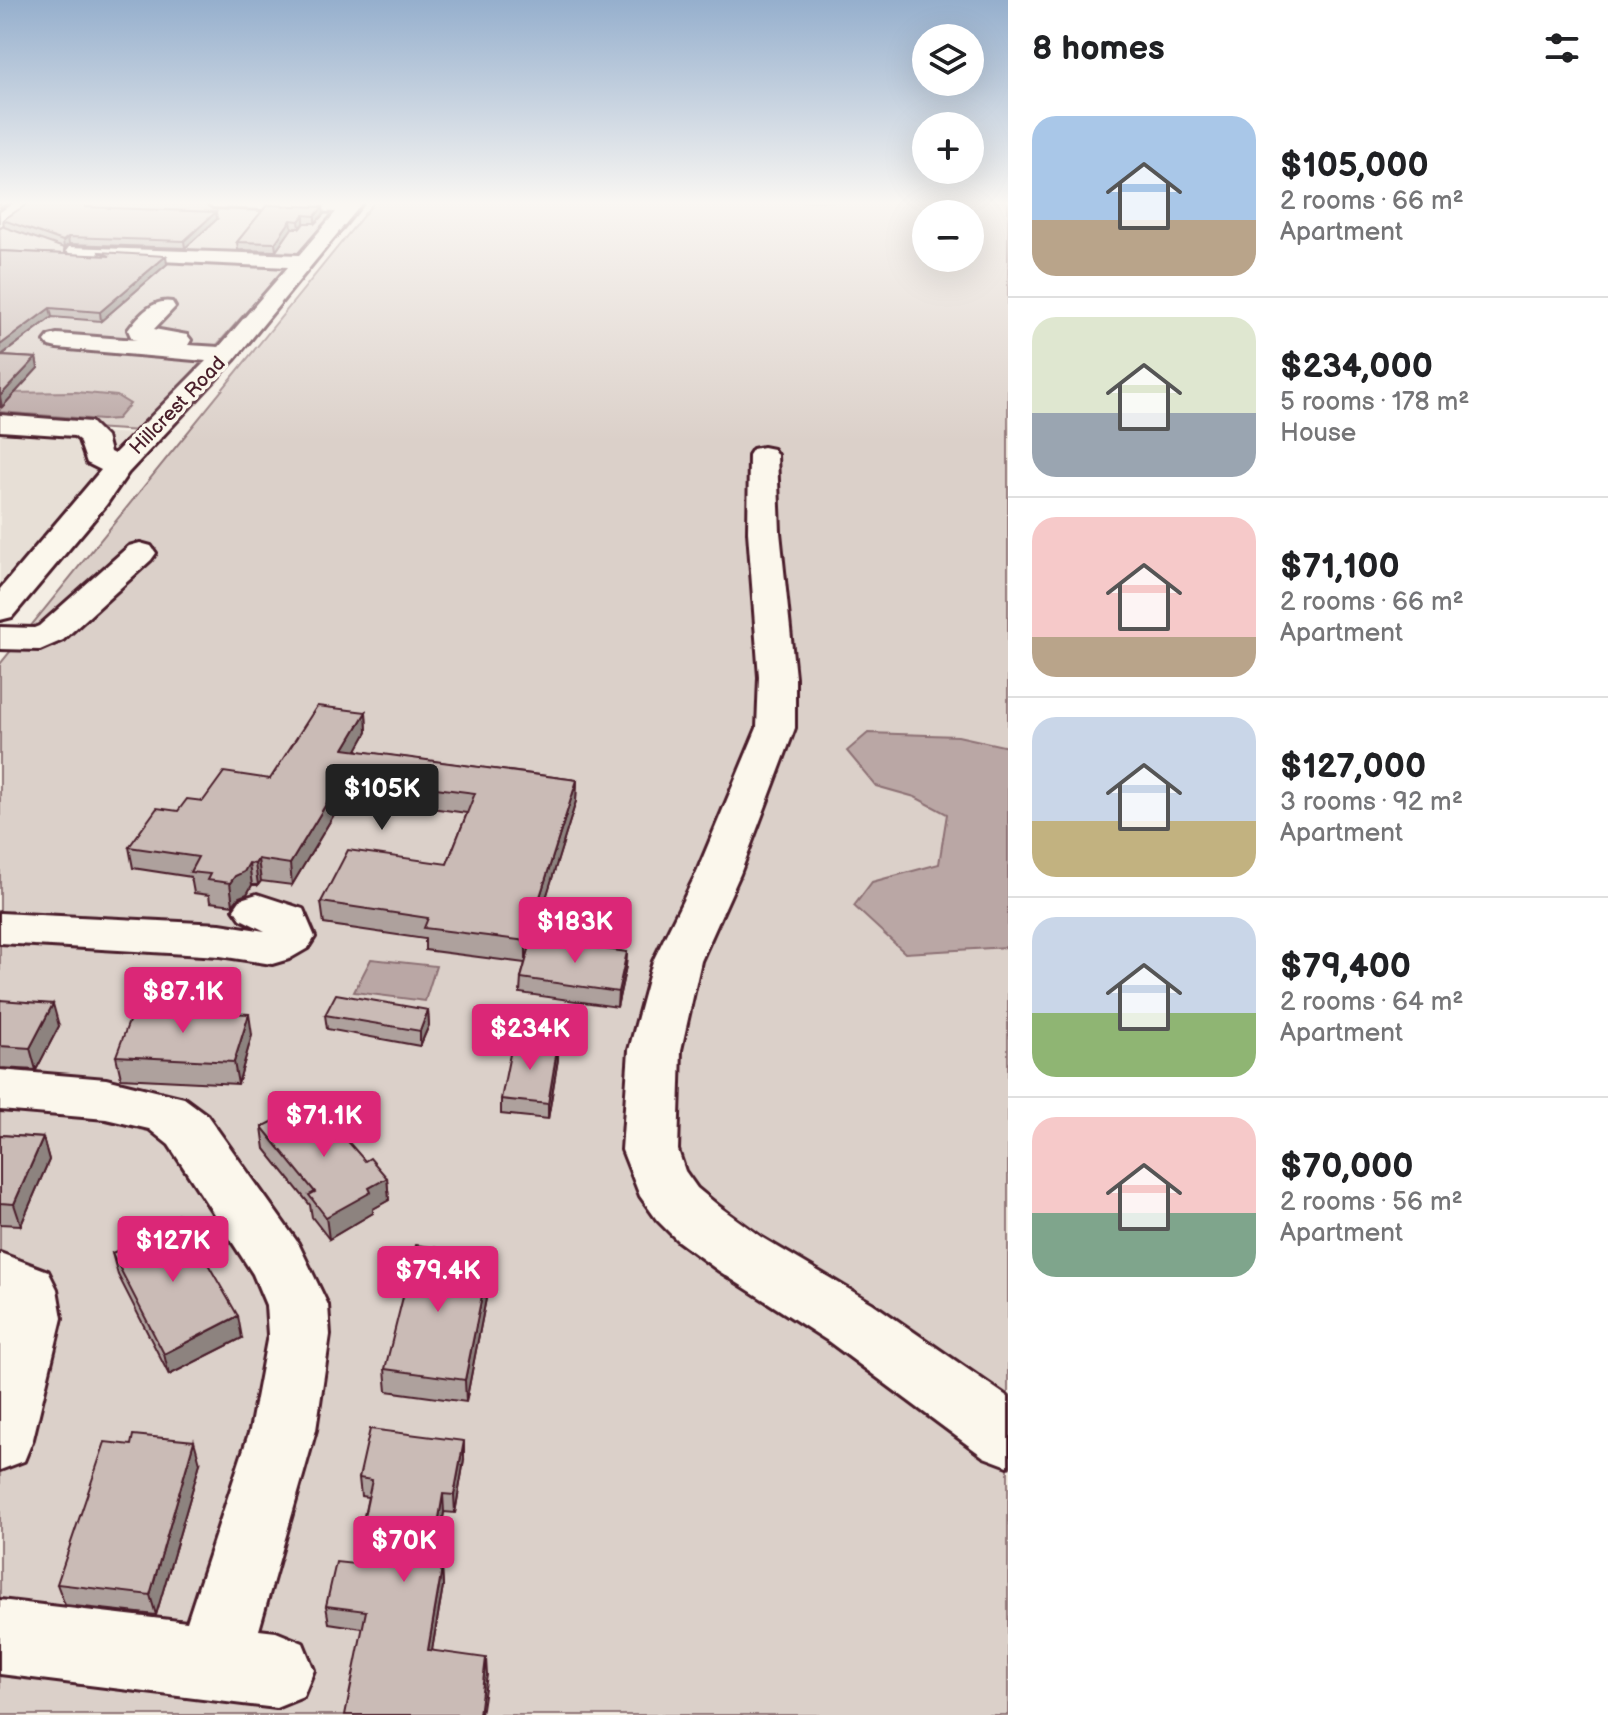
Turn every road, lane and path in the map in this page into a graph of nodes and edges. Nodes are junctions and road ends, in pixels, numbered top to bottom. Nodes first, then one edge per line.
1 (286, 281) edge
2 (164, 307) dead end
3 (57, 341) dead end
4 (229, 350) junction
5 (0, 423) edge
6 (763, 455) dead end
7 (118, 467) junction
8 (140, 553) dead end
9 (0, 610) edge
10 (0, 638) edge
11 (257, 909) dead end
12 (0, 928) edge
13 (0, 1090) edge
14 (0, 1278) edge
15 (1008, 1435) edge
16 (0, 1439) edge
17 (0, 1637) edge

1 - 4 street, Hillcrest Road
2 - 4 street
3 - 4 street
4 - 7 street, Hillcrest Road
5 - 7 street
6 - 15 street
7 - 9 street, Hillcrest Road
8 - 10 street
11 - 12 street
13 - 17 street
14 - 16 street

